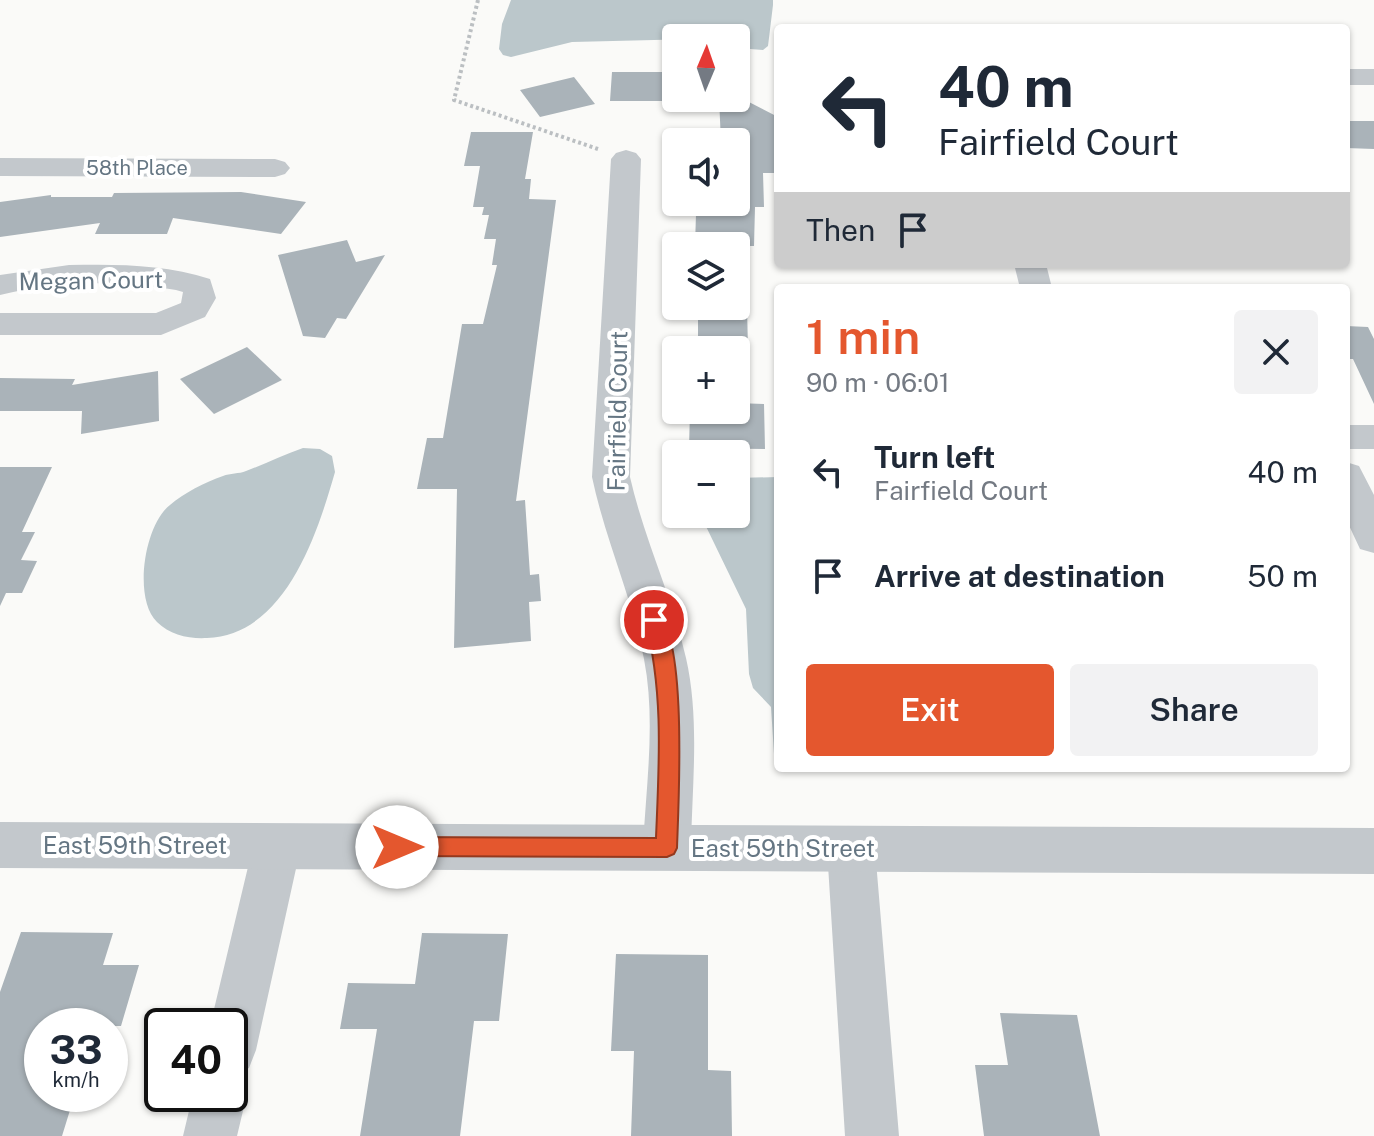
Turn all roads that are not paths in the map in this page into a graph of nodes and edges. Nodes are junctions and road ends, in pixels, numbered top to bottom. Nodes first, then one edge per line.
1 (1350, 77) edge
2 (1374, 77) edge
3 (626, 159) road end
4 (0, 167) edge
5 (275, 168) dead end
6 (0, 285) edge
7 (0, 324) edge
8 (1350, 437) edge
9 (1374, 437) edge
10 (1350, 484) edge
11 (1374, 539) edge
12 (0, 845) edge
13 (277, 846) junction
14 (667, 848) junction
15 (851, 849) junction
16 (1374, 851) edge
17 (240, 1008) edge
18 (216, 1112) edge
19 (210, 1136) edge
20 (872, 1136) edge

1 - 2 street
3 - 14 street, Fairfield Court
4 - 5 street, 58th Place
6 - 7 street, Megan Court
8 - 9 street
10 - 11 street
12 - 13 street, East 59th Street
13 - 14 street, East 59th Street
13 - 17 street
14 - 15 street, East 59th Street
15 - 16 street, East 59th Street
15 - 20 street
18 - 19 street

